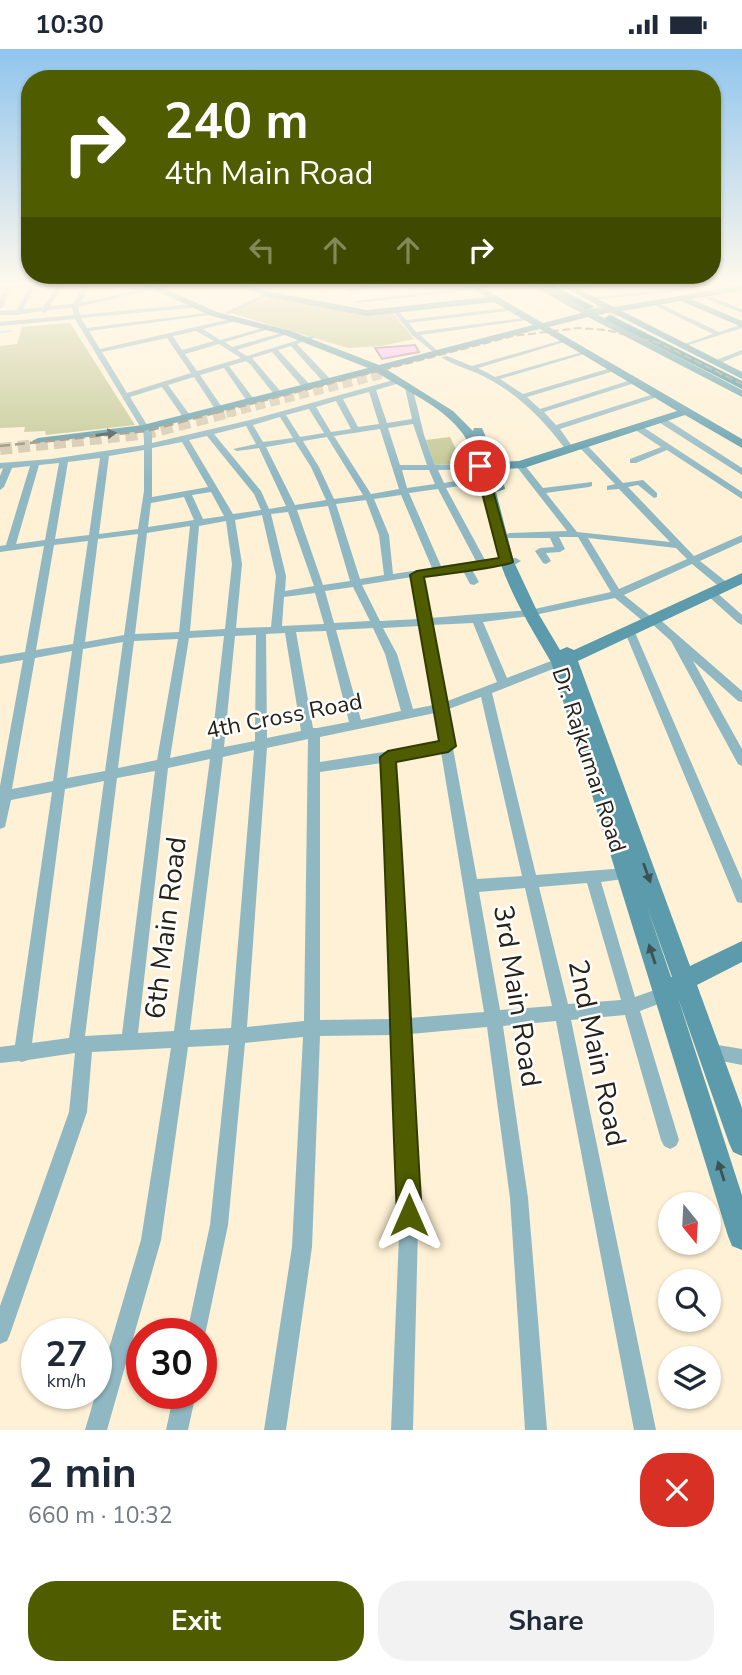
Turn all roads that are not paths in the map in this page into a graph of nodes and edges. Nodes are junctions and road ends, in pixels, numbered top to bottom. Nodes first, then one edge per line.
1 (97, 348) edge
2 (111, 348) edge
3 (176, 348) edge
4 (196, 348) edge
5 (283, 348) edge
6 (297, 348) edge
7 (333, 348) edge
8 (433, 348) edge
9 (466, 348) edge
10 (537, 348) edge
11 (583, 348) edge
12 (666, 348) edge
13 (672, 348) edge
14 (683, 348) edge
15 (689, 348) edge
16 (232, 349) edge
17 (99, 351) junction
18 (275, 351) junction
19 (588, 352) junction
20 (742, 352) edge
21 (179, 353) junction
22 (441, 355) junction
23 (248, 359) junction
24 (715, 362) junction
25 (226, 366) junction
26 (472, 368) junction
27 (617, 369) junction
28 (389, 372) junction
29 (195, 375) junction
30 (742, 378) edge
31 (494, 379) junction
32 (637, 381) junction
33 (329, 383) junction
34 (164, 384) junction
35 (308, 388) junction
36 (409, 388) junction
37 (372, 389) junction
38 (739, 389) edge
39 (279, 395) junction
40 (660, 395) junction
41 (126, 396) junction
42 (524, 396) junction
43 (338, 398) junction
44 (252, 402) junction
45 (311, 406) junction
46 (220, 410) junction
47 (541, 411) junction
48 (687, 411) junction
49 (281, 413) junction
50 (188, 418) junction
51 (660, 419) junction
52 (414, 421) junction
53 (247, 422) junction
54 (384, 425) junction
55 (637, 427) junction
56 (143, 428) junction
57 (556, 428) junction
58 (355, 429) junction
59 (208, 432) junction
60 (329, 433) junction
61 (184, 438) junction
62 (296, 439) junction
63 (38, 441) dead end
64 (742, 443) edge
65 (262, 444) junction
66 (149, 446) junction
67 (576, 447) junction
68 (668, 447) junction
69 (237, 449) dead end
70 (105, 454) junction
71 (64, 460) junction
72 (633, 461) dead end
73 (726, 462) junction
74 (35, 464) junction
75 (520, 465) junction
76 (432, 467) junction
77 (397, 468) junction
78 (701, 469) junction
79 (4, 470) edge
80 (487, 471) junction
81 (629, 472) dead end
82 (742, 472) edge
83 (640, 482) junction
84 (589, 484) dead end
85 (622, 485) junction
86 (439, 486) junction
87 (0, 487) edge
88 (610, 488) dead end
89 (212, 489) junction
90 (540, 491) junction
91 (404, 492) junction
92 (187, 494) junction
93 (654, 495) dead end
94 (742, 496) edge
95 (369, 497) junction
96 (146, 501) junction
97 (331, 502) junction
98 (292, 509) junction
99 (266, 512) junction
100 (230, 518) junction
101 (198, 523) junction
102 (141, 531) junction
103 (577, 534) junction
104 (553, 535) junction
105 (95, 537) junction
106 (504, 537) junction
107 (742, 538) edge
108 (47, 543) junction
109 (680, 546) junction
110 (5, 548) edge
111 (692, 559) junction
112 (546, 561) dead end
113 (512, 562) junction
114 (482, 563) junction
115 (465, 566) junction
116 (438, 569) junction
117 (417, 575) junction
118 (742, 578) edge
119 (389, 579) junction
120 (474, 582) dead end
121 (356, 583) junction
122 (319, 589) junction
123 (718, 589) junction
124 (617, 594) junction
125 (279, 595) junction
126 (535, 612) junction
127 (477, 619) junction
128 (650, 619) junction
129 (742, 621) edge
130 (425, 622) junction
131 (378, 625) junction
132 (329, 627) junction
133 (289, 629) junction
134 (629, 629) junction
135 (269, 630) junction
136 (228, 631) junction
137 (184, 634) junction
138 (127, 638) junction
139 (675, 638) junction
140 (76, 645) junction
141 (28, 655) junction
142 (0, 660) edge
143 (565, 660) junction
144 (503, 683) junction
145 (485, 689) junction
146 (742, 698) edge
147 (440, 708) junction
148 (408, 714) junction
149 (356, 725) junction
150 (311, 733) junction
151 (261, 743) junction
152 (448, 746) junction
153 (217, 752) junction
154 (740, 755) edge
155 (388, 757) junction
156 (162, 766) junction
157 (313, 768) junction
158 (112, 776) junction
159 (59, 785) junction
160 (3, 796) edge
161 (0, 823) edge
162 (626, 874) junction
163 (592, 877) junction
164 (531, 883) junction
165 (471, 886) junction
166 (742, 897) edge
167 (742, 951) edge
168 (742, 964) edge
169 (687, 986) junction
170 (663, 995) junction
171 (629, 1007) junction
172 (562, 1013) junction
173 (493, 1016) junction
174 (399, 1027) junction
175 (312, 1028) junction
176 (238, 1036) junction
177 (181, 1038) junction
178 (129, 1042) junction
179 (80, 1045) junction
180 (712, 1052) junction
181 (22, 1054) junction
182 (0, 1055) edge
183 (742, 1058) edge
184 (670, 1140) dead end
185 (742, 1143) edge
186 (742, 1236) edge
187 (200, 1318) edge
188 (0, 1333) edge
189 (182, 1409) edge
190 (96, 1430) edge
191 (177, 1430) edge
192 (275, 1430) edge
193 (402, 1430) edge
194 (536, 1430) edge
195 (645, 1430) edge

1 - 17 street
2 - 17 street
3 - 21 street
4 - 21 street
5 - 18 street
6 - 33 street
7 - 28 main road, Dr. Rajkumar Road
8 - 22 street
9 - 22 main road
10 - 26 street
11 - 19 main road
12 - 38 main road
13 - 38 main road
14 - 30 main road
15 - 24 main road
16 - 23 street
17 - 41 street
18 - 23 street
18 - 35 street
19 - 27 main road
19 - 31 street
20 - 24 street
21 - 29 street
22 - 26 street
22 - 28 main road
23 - 25 street
23 - 39 street
24 - 30 main road
25 - 29 street
25 - 44 street
26 - 31 street
27 - 32 main road
27 - 42 street
28 - 33 main road
28 - 36 main road, Dr. Rajkumar Road
28 - 37 street
28 - 80 main road, Dr. Rajkumar Road
29 - 34 street
29 - 46 street
31 - 42 street
32 - 40 main road
32 - 47 street
33 - 35 main road
34 - 41 street
34 - 50 street
35 - 39 main road
36 - 52 street
36 - 80 main road, Dr. Rajkumar Road
37 - 43 street
37 - 54 street
39 - 44 main road
40 - 48 main road
40 - 57 street
41 - 56 street
42 - 47 street
43 - 45 street
43 - 58 street
44 - 46 main road
45 - 49 street
45 - 60 street
46 - 50 main road
47 - 57 street
48 - 51 main road
48 - 64 main road
49 - 53 street
49 - 62 street
50 - 56 main road
51 - 55 main road
51 - 73 street
52 - 54 street
52 - 76 street
53 - 59 street
53 - 65 street
54 - 58 street
54 - 77 street
55 - 67 main road
55 - 68 street
63 -> 56 main road
56 - 66 street
57 - 67 street
58 - 60 street
59 - 61 street
59 - 99 street
60 - 62 street
60 - 95 street
61 - 66 street
61 - 89 street, 6th Main Road
62 - 65 street
62 - 97 street
65 - 69 street
65 - 98 street
66 - 70 street
66 - 96 street
67 - 75 main road
67 - 85 street
68 - 72 street
68 - 78 street
70 - 71 street
70 - 105 street
71 - 74 street
71 - 108 street
73 - 78 street
73 - 82 street
74 - 79 street
74 - 110 street
75 - 80 main road
75 - 90 street
76 - 77 street
76 - 80 street
76 - 86 street
77 - 91 street
78 - 94 street
79 - 87 street
80 - 86 street
80 - 106 main road, Dr. Rajkumar Road
81 - 83 street
83 - 85 street
83 - 93 street
84 - 90 street
85 - 88 street
85 - 109 street
86 - 91 street
86 - 114 street
89 - 92 street
89 - 100 street, 6th Main Road
90 - 103 street
91 - 95 street
91 - 116 street
92 - 96 street
92 - 101 street
95 - 97 street
95 - 119 street
96 - 102 street
97 - 98 street
97 - 121 street
98 - 99 street
98 - 122 street
99 - 100 street
99 - 125 street
100 - 101 street
100 - 136 street, 6th Main Road
101 - 102 street
101 - 137 street
102 - 105 street
102 - 138 street
103 - 104 street
103 - 109 street
103 - 124 street
104 - 106 street
104 - 112 street
105 - 108 street
105 - 140 street
106 - 113 main road, Dr. Rajkumar Road
107 - 111 street
108 - 110 street
108 - 141 street
109 - 111 street
111 - 123 street
111 - 124 street
113 - 114 street
113 - 126 main road, Dr. Rajkumar Road
114 - 115 street
115 - 116 street
115 - 120 street
116 - 117 street
117 - 119 street
117 - 130 street, 3rd Main Road
118 - 123 main road
119 - 121 street
121 - 122 street
121 - 131 street
122 - 125 street
122 - 132 street
123 - 128 main road
123 - 129 street
124 - 126 street
124 - 128 street
125 - 135 street
126 - 127 street
126 - 143 main road, Dr. Rajkumar Road
127 - 130 street
127 - 144 street
128 - 134 main road
128 - 139 street
130 - 131 street
130 - 147 street, 3rd Main Road
131 - 132 street
131 - 148 street
132 - 133 street
132 - 149 street
133 - 135 street
133 - 150 street
134 - 143 main road
134 - 166 street
135 - 136 street
135 - 151 street
136 - 137 street
136 - 153 street, 6th Main Road
137 - 138 street
137 - 156 street
138 - 140 street
138 - 158 street
139 - 146 street
139 - 154 street
140 - 141 street
140 - 159 street
141 - 142 street
141 - 160 street
143 - 144 street, 4th Cross Road
143 - 162 main road, Dr. Rajkumar Road
143 -> 169 main road, Dr. Rajkumar Road
144 - 145 street, 4th Cross Road
145 - 147 street, 4th Cross Road
145 - 164 street, 2nd Main Road
147 - 148 street, 4th Cross Road
147 - 152 street, 3rd Main Road
148 - 149 street, 4th Cross Road
149 - 150 street, 4th Cross Road
150 - 151 street, 4th Cross Road
150 - 157 street
151 - 153 street, 4th Cross Road
151 - 176 street
152 - 155 street
152 - 165 street, 3rd Main Road
153 - 156 street, 4th Cross Road
153 - 177 street, 6th Main Road
155 - 157 street
155 - 174 street
156 - 158 street, 4th Cross Road
156 - 178 street
157 - 175 street
158 - 159 street, 4th Cross Road
158 - 179 street
159 - 160 street, 4th Cross Road
159 - 181 street
160 - 161 street
162 - 163 street
170 -> 162 main road, Dr. Rajkumar Road
163 - 164 street
163 - 171 street
164 - 165 street
164 - 172 street, 2nd Main Road
165 - 173 street, 3rd Main Road
167 - 169 main road
168 - 169 main road
169 - 170 main road
169 - 180 main road, Dr. Rajkumar Road
170 - 171 street
186 -> 170 main road, Dr. Rajkumar Road
171 - 172 street
171 - 184 street
172 - 173 street
172 - 195 street, 2nd Main Road
173 - 174 street
173 - 194 street, 3rd Main Road
174 - 175 street
174 - 193 street
175 - 176 street
175 - 192 street
176 - 177 street
176 - 187 street
177 - 178 street
177 - 190 street, 6th Main Road
178 - 179 street
179 - 181 street
179 - 188 street
180 - 183 street
180 - 185 main road, Dr. Rajkumar Road
181 - 182 street
189 - 191 street

